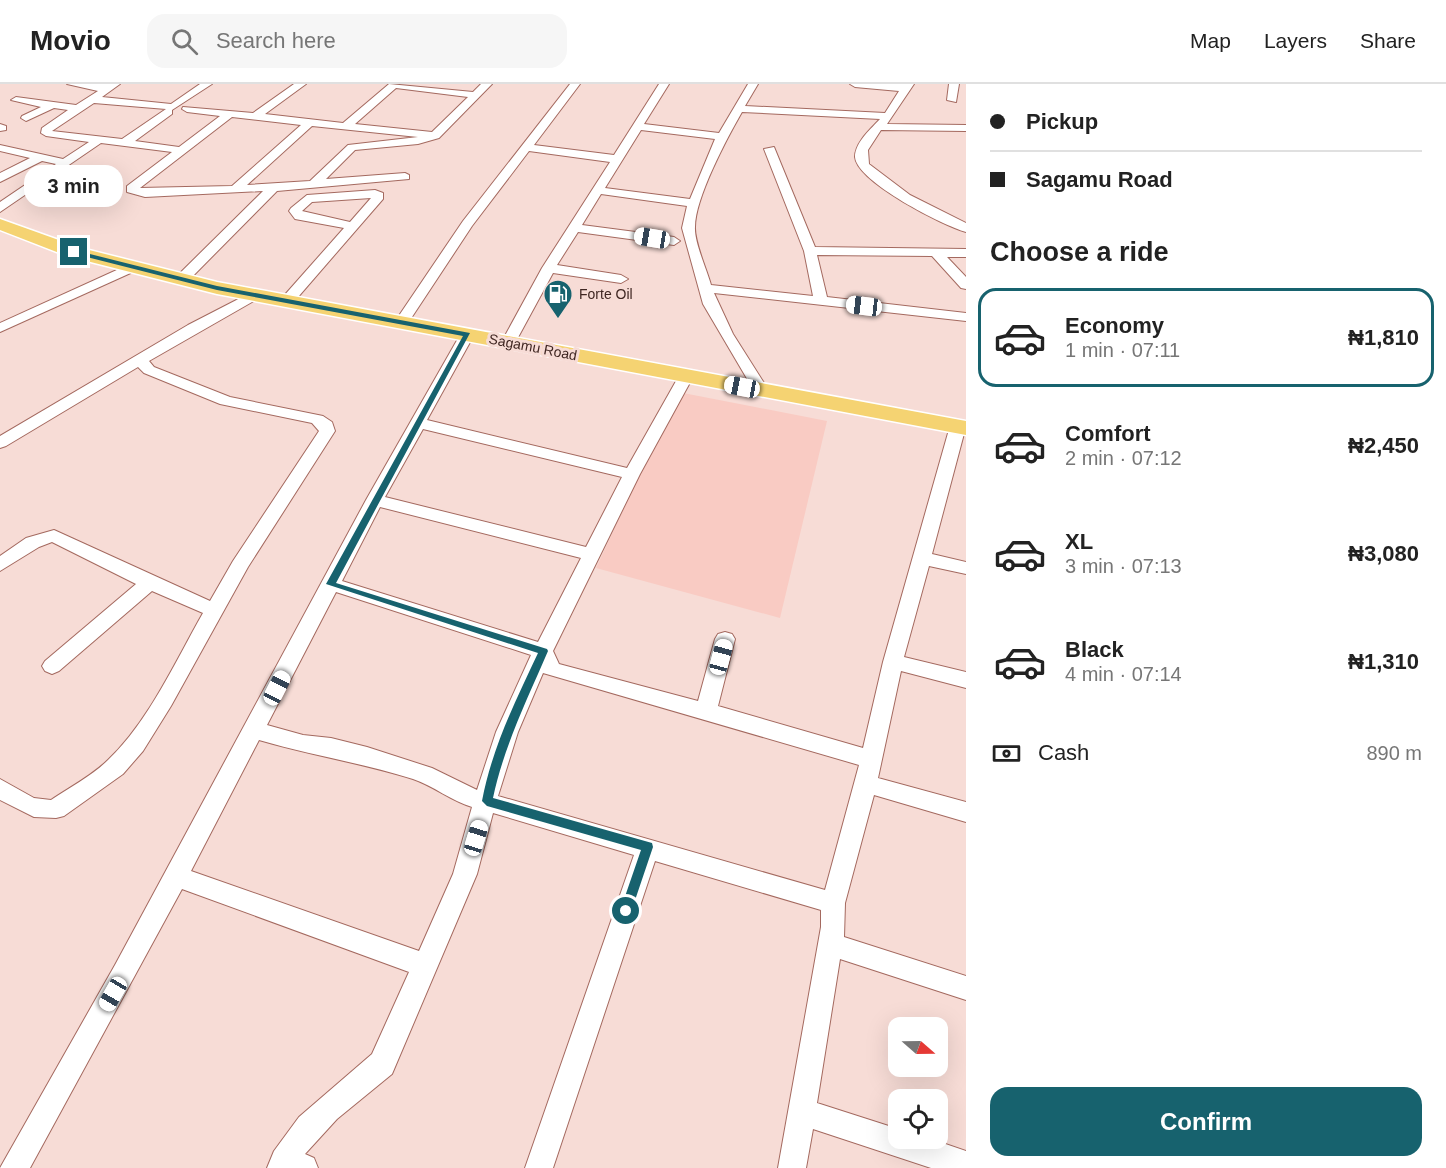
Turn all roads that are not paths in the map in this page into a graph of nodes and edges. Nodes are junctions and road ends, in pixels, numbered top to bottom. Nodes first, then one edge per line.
1 (72, 84) edge
2 (207, 84) edge
3 (301, 84) edge
4 (487, 84) edge
5 (575, 84) edge
6 (664, 84) edge
7 (753, 84) edge
8 (855, 84) edge
9 (954, 84) edge
10 (394, 85) edge
11 (111, 86) edge
12 (907, 86) edge
13 (475, 95) junction
14 (90, 99) junction
15 (16, 100) dead end
16 (952, 100) dead end
17 (51, 106) junction
18 (75, 108) junction
19 (187, 109) dead end
20 (741, 109) junction
21 (168, 112) dead end
22 (229, 114) junction
23 (256, 116) junction
24 (888, 116) junction
25 (26, 118) dead end
26 (310, 122) junction
27 (347, 125) junction
28 (636, 126) junction
29 (877, 127) junction
30 (966, 128) edge
31 (435, 136) junction
32 (722, 137) junction
33 (100, 139) junction
34 (126, 142) junction
35 (526, 147) junction
36 (3, 148) dead end
37 (770, 149) dead end
38 (179, 150) junction
39 (39, 158) junction
40 (616, 159) junction
41 (65, 163) junction
42 (405, 177) dead end
43 (0, 178) edge
44 (315, 183) junction
45 (273, 188) junction
46 (235, 189) junction
47 (597, 190) junction
48 (694, 203) junction
49 (0, 208) edge
50 (0, 224) edge
51 (351, 226) junction
52 (574, 228) junction
53 (966, 228) edge
54 (674, 241) dead end
55 (810, 251) junction
56 (966, 253) edge
57 (937, 254) junction
58 (130, 268) junction
59 (549, 268) junction
60 (621, 279) dead end
61 (181, 280) junction
62 (966, 285) edge
63 (705, 288) junction
64 (254, 295) junction
65 (821, 300) junction
66 (287, 301) junction
67 (966, 317) edge
68 (401, 323) junction
69 (0, 327) edge
70 (467, 334) junction
71 (508, 343) junction
72 (138, 366) junction
73 (685, 377) junction
74 (761, 391) junction
75 (418, 423) junction
76 (962, 427) edge
77 (0, 443) edge
78 (632, 474) junction
79 (375, 500) junction
80 (593, 555) junction
81 (922, 558) junction
82 (0, 565) edge
83 (966, 568) edge
84 (150, 583) junction
85 (330, 584) junction
86 (216, 611) junction
87 (725, 639) dead end
88 (543, 651) junction
89 (893, 662) junction
90 (52, 666) dead end
91 (966, 680) edge
92 (706, 711) junction
93 (255, 730) junction
94 (870, 759) junction
95 (866, 784) junction
96 (0, 788) edge
97 (487, 801) junction
98 (966, 812) edge
99 (648, 847) junction
100 (176, 876) junction
101 (833, 903) junction
102 (828, 944) junction
103 (424, 965) junction
104 (966, 988) edge
105 (802, 1112) junction
106 (290, 1166) edge
107 (966, 1166) edge
108 (14, 1168) edge
109 (538, 1168) edge
110 (792, 1168) edge

1 - 11 street
2 - 14 street
3 - 23 street
4 - 13 street
5 - 35 street
6 - 28 street
7 - 20 street
8 - 12 street
9 - 16 street
10 - 13 street
10 - 27 street
11 - 14 street
12 - 24 street
13 - 31 street
14 - 18 street
15 - 17 street
17 - 18 street
17 - 25 street
18 - 33 street
19 - 22 street
20 - 24 street
20 - 32 street
21 - 34 street
22 - 23 street
22 - 38 street
23 - 26 street
24 - 29 street
26 - 27 street
26 - 46 street
27 - 31 street
28 - 32 street
28 - 40 street
29 - 30 street
29 - 53 street
31 - 44 street
32 - 48 street
33 - 34 street
33 - 41 street
34 - 38 street
35 - 40 street
35 - 68 street
36 - 39 street
37 - 55 street
38 - 46 street
39 - 41 street
39 - 43 street
40 - 47 street
41 - 49 street
42 - 44 street
44 - 45 street
45 - 46 street
45 - 61 street
47 - 48 street
47 - 52 street
48 - 63 street
50 - 58 highway, Sagamu Road
51 - 51 street
51 - 66 street
52 - 54 street
52 - 59 street
55 - 57 street
55 - 65 street
56 - 57 street
57 - 62 street
58 - 61 highway, Sagamu Road
58 - 69 street
59 - 60 street
59 - 71 street
61 - 64 highway, Sagamu Road
63 - 65 street
63 - 74 street
64 - 66 highway, Sagamu Road
64 - 72 street
65 - 67 street
66 - 68 highway, Sagamu Road
68 - 70 highway, Sagamu Road
70 - 71 highway, Sagamu Road
70 - 75 street
71 - 73 highway, Sagamu Road
72 - 77 street
72 - 86 street
73 - 74 highway, Sagamu Road
73 - 78 street
74 - 76 highway, Sagamu Road
75 - 78 street
75 - 79 street
76 - 81 street
78 - 80 street
79 - 80 street
79 - 85 street
80 - 88 street
81 - 83 street
81 - 89 street
82 - 84 street
84 - 86 street
84 - 90 street
85 - 88 street
85 - 93 street
86 - 96 street
87 - 92 street
88 - 92 street
88 - 97 street
89 - 91 street
89 - 94 street
92 - 94 street
93 - 97 street
93 - 100 street
94 - 95 street
95 - 98 street
95 - 101 street
97 - 99 street
97 - 103 street
99 - 101 street
99 - 109 street
100 - 103 street
100 - 108 street
101 - 102 street
102 - 104 street
102 - 105 street
103 - 106 street
105 - 107 street
105 - 110 street

